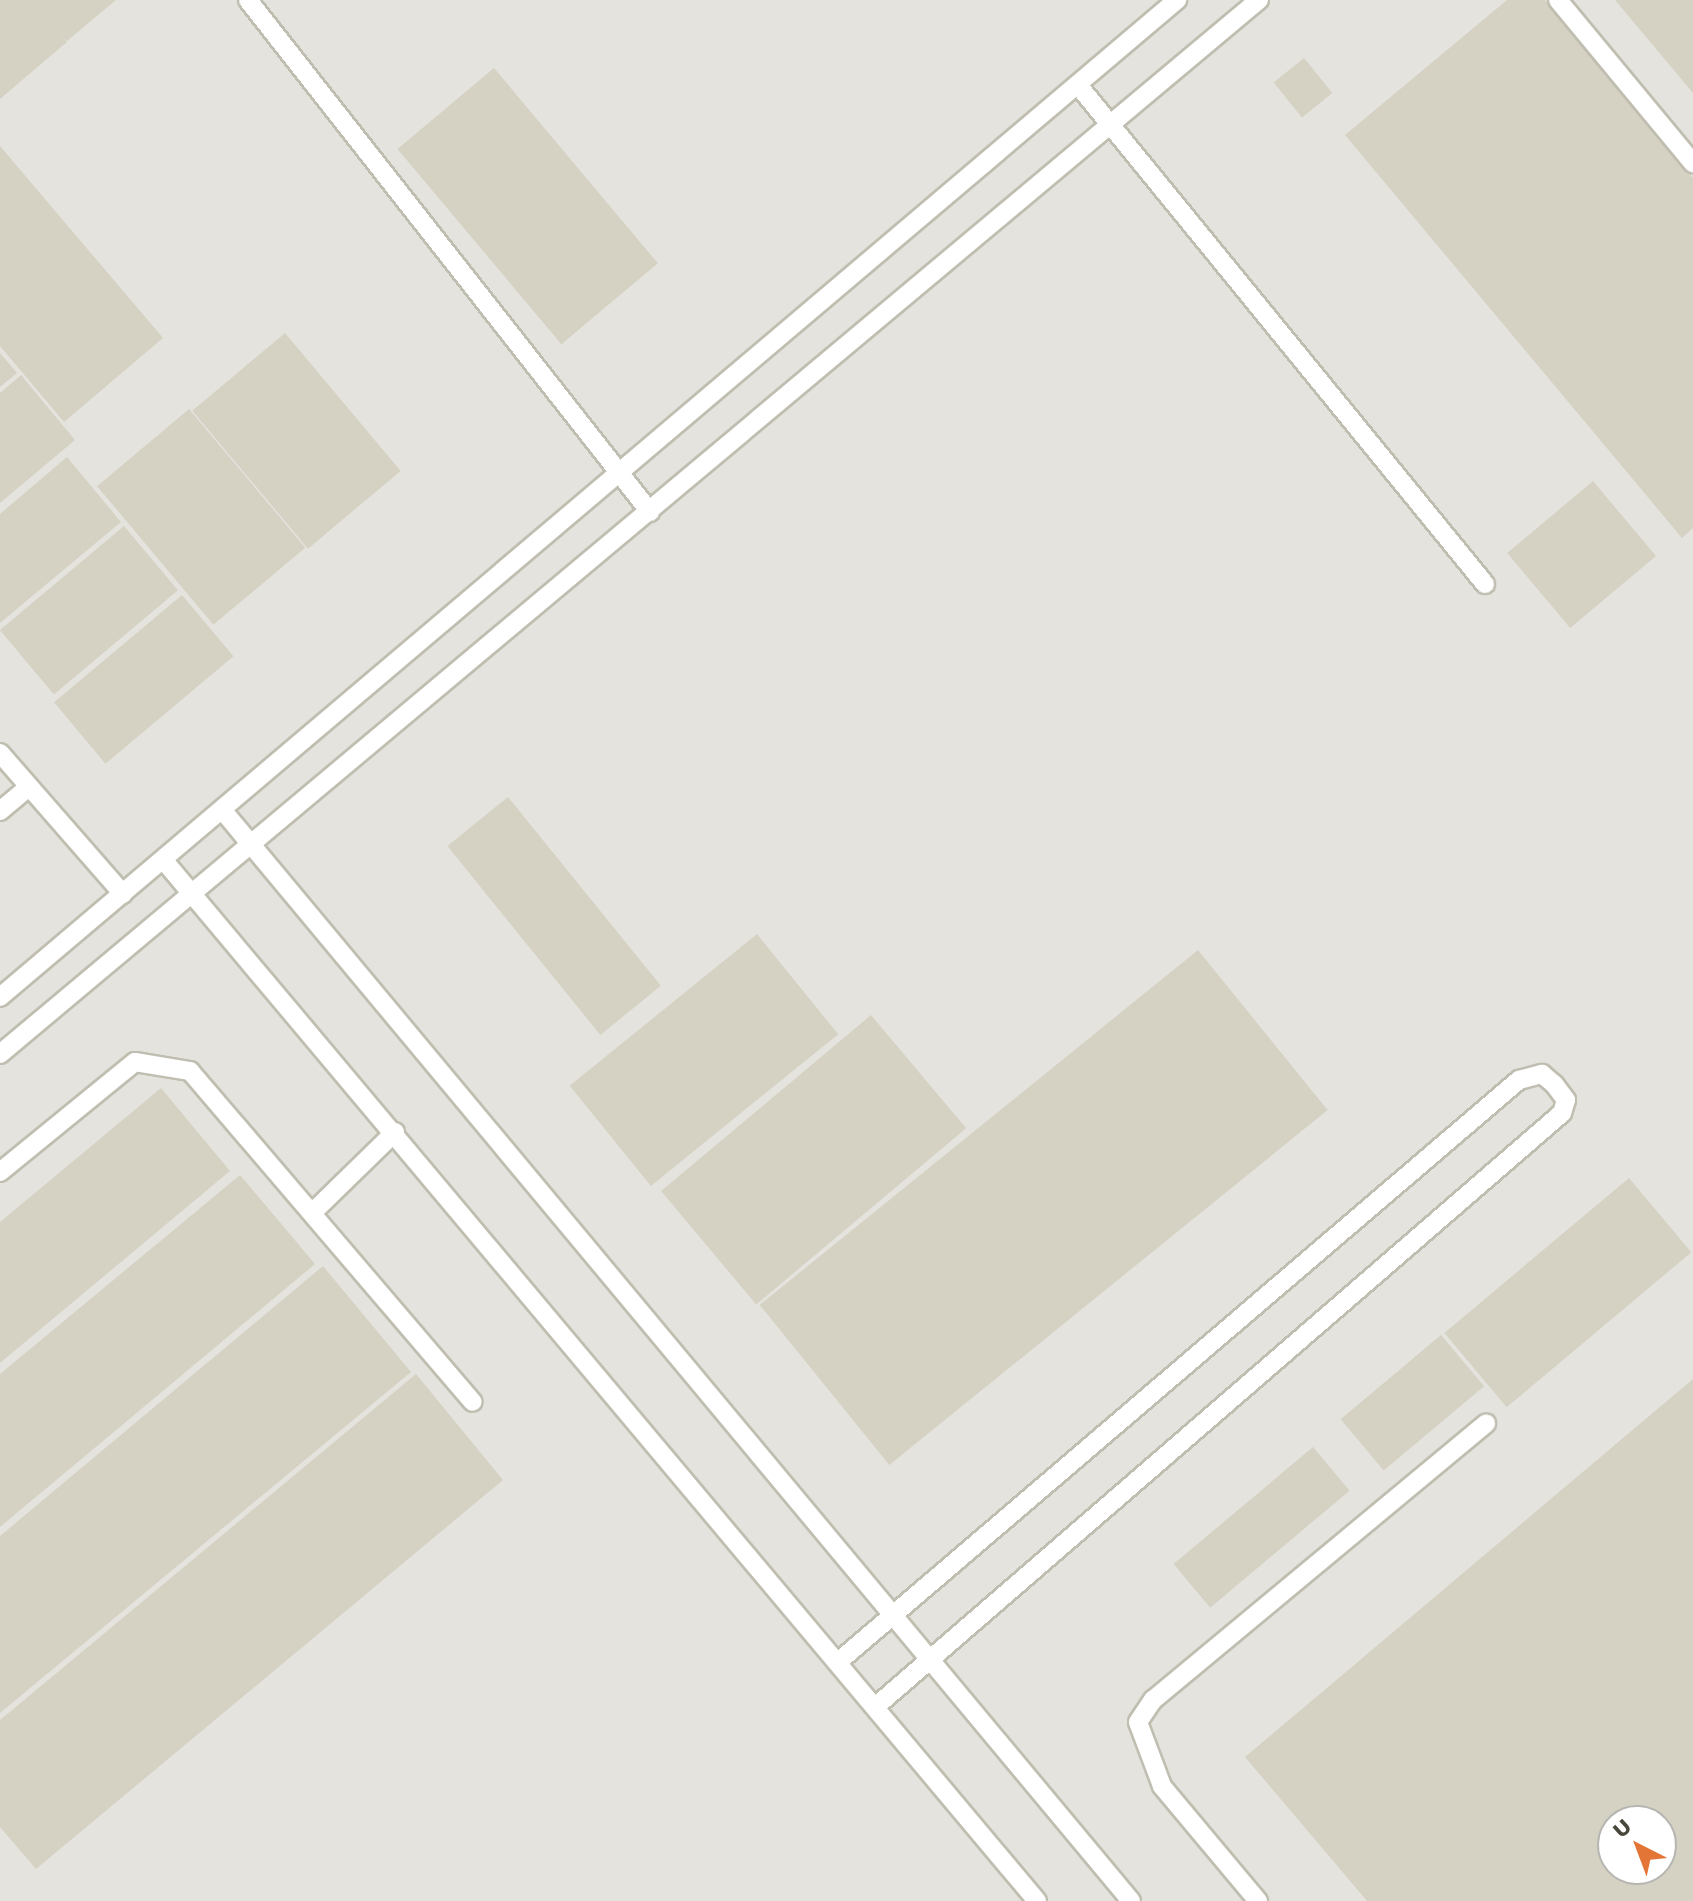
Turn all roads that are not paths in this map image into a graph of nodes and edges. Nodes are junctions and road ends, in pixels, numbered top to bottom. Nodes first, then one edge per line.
1 (248, 0) edge
2 (1177, 0) edge
3 (1259, 0) edge
4 (1558, 0) edge
5 (1078, 85) junction
6 (1111, 122) junction
7 (1693, 163) edge
8 (616, 475) junction
9 (650, 512) junction
10 (1485, 584) dead end
11 (0, 753) edge
12 (29, 787) junction
13 (0, 811) edge
14 (224, 812) junction
15 (250, 846) junction
16 (166, 863) junction
17 (194, 891) junction
18 (123, 894) junction
19 (0, 997) edge
20 (0, 1054) edge
21 (395, 1132) junction
22 (0, 1172) edge
23 (312, 1213) junction
24 (473, 1402) dead end
25 (1486, 1424) dead end
26 (899, 1616) junction
27 (937, 1661) junction
28 (838, 1662) junction
29 (875, 1707) junction
30 (1037, 1901) edge
31 (1131, 1901) edge
32 (1258, 1901) edge

1 - 8 lane
2 - 5 lane
3 - 6 lane
4 - 7 lane
5 - 6 lane
5 - 8 lane
6 - 9 lane
6 - 10 lane
8 - 9 lane
8 - 14 lane
9 - 15 lane
11 - 12 lane
12 - 13 lane
12 - 18 lane
14 - 15 lane
14 - 16 lane
15 - 17 lane
15 - 26 lane
16 - 17 lane
16 - 18 lane
17 - 20 lane
17 - 21 lane
18 - 19 lane
21 - 23 lane
21 - 28 lane
22 - 23 lane
23 - 24 lane
25 - 32 lane
26 - 27 lane
26 - 27 lane
26 - 28 lane
27 - 29 lane
27 - 31 lane
28 - 29 lane
29 - 30 lane

